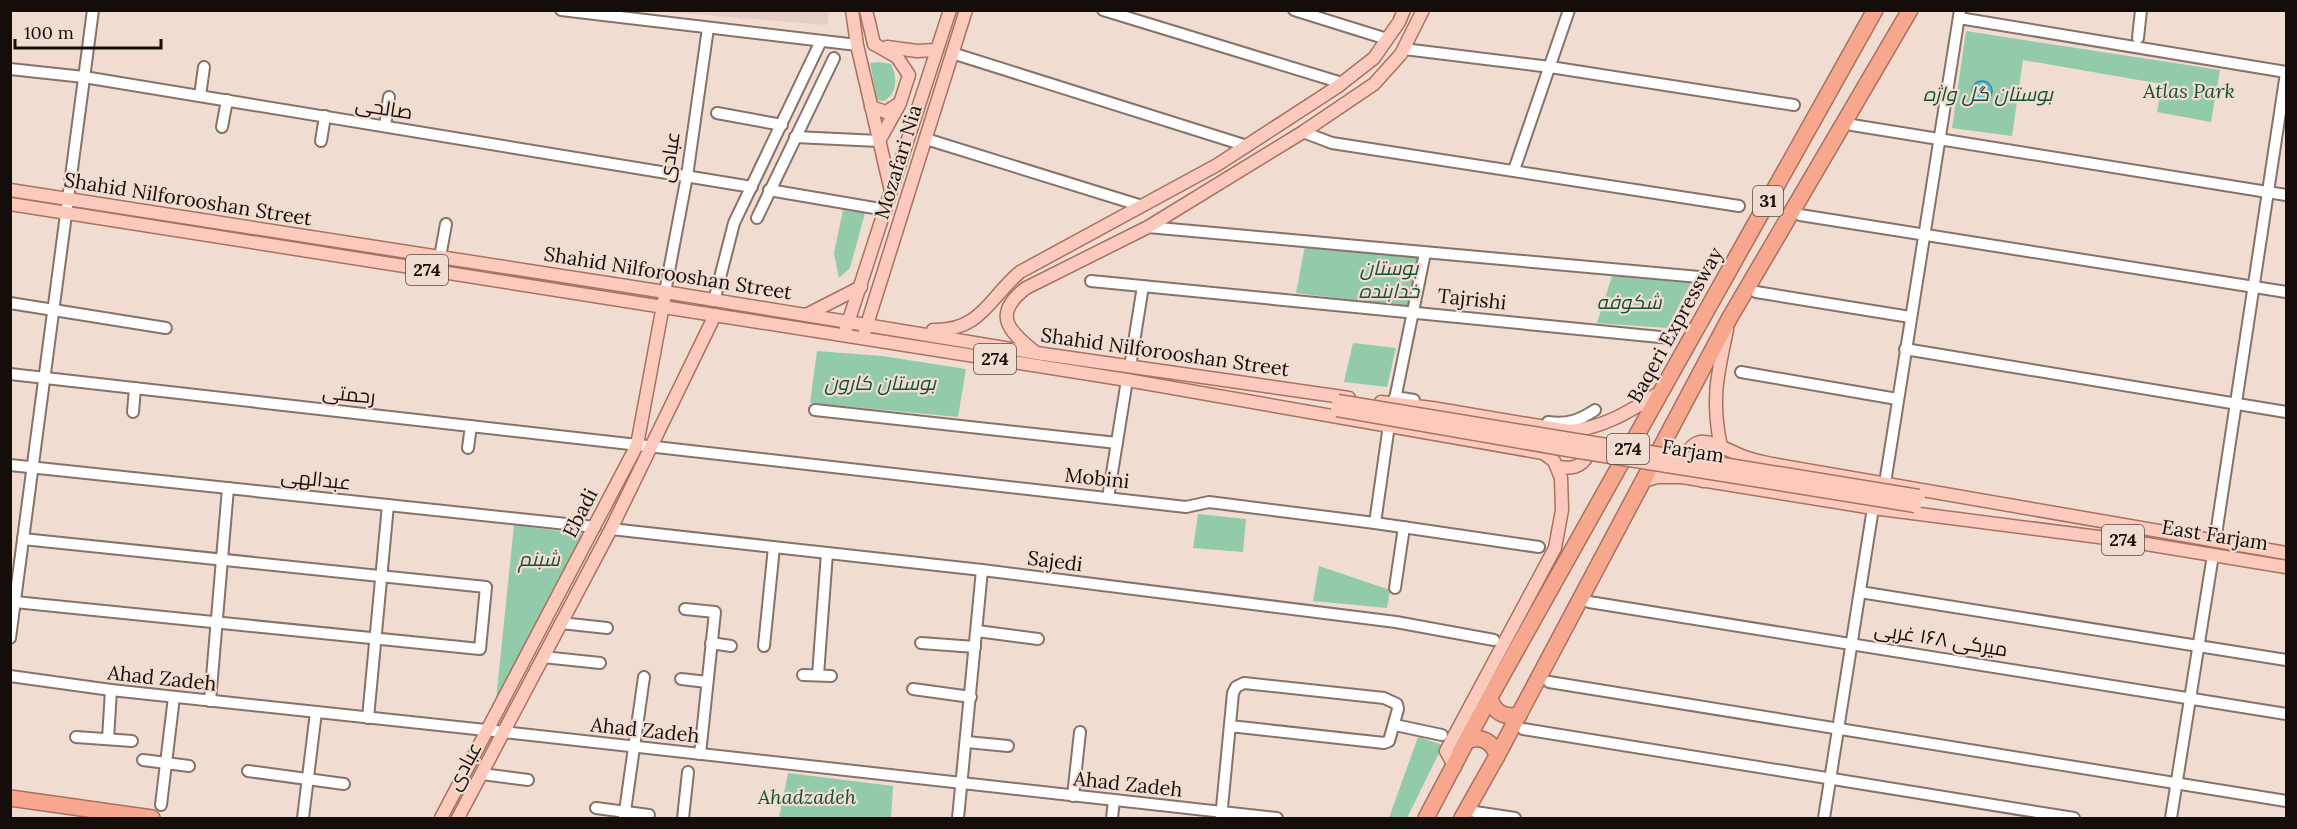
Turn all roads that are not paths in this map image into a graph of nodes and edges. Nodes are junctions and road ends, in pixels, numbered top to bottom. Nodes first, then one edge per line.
1 (93, 10) edge
2 (561, 10) edge
3 (852, 10) edge
4 (866, 10) edge
5 (950, 10) edge
6 (966, 10) edge
7 (1103, 10) edge
8 (1294, 10) edge
9 (1404, 10) edge
10 (1423, 10) edge
11 (1569, 10) edge
12 (1875, 10) edge
13 (1910, 10) edge
14 (2141, 10) edge
15 (1960, 14) edge
16 (708, 28) junction
17 (2138, 38) dead end
18 (1388, 39) junction
19 (821, 41) junction
20 (874, 44) junction
21 (857, 45) junction
22 (1404, 49) junction
23 (937, 50) junction
24 (952, 53) junction
25 (834, 58) dead end
26 (204, 67) dead end
27 (1550, 68) junction
28 (10, 69) edge
29 (2286, 72) edge
30 (84, 77) junction
31 (1342, 83) junction
32 (200, 96) junction
33 (389, 97) dead end
34 (227, 100) junction
35 (900, 103) junction
36 (1794, 105) dead end
37 (872, 107) junction
38 (717, 113) dead end
39 (325, 116) junction
40 (782, 125) junction
41 (1852, 125) dead end
42 (385, 126) junction
43 (222, 127) dead end
44 (1303, 132) junction
45 (795, 137) junction
46 (926, 139) junction
47 (1940, 139) junction
48 (321, 141) dead end
49 (879, 141) junction
50 (1246, 146) junction
51 (1514, 170) junction
52 (687, 176) junction
53 (752, 187) junction
54 (10, 190) edge
55 (770, 190) junction
56 (2268, 192) junction
57 (891, 193) junction
58 (2286, 195) edge
59 (68, 200) junction
60 (10, 204) edge
61 (1142, 206) junction
62 (1739, 206) dead end
63 (886, 210) junction
64 (66, 213) junction
65 (1800, 215) dead end
66 (757, 218) dead end
67 (446, 224) dead end
68 (1148, 227) junction
69 (1924, 234) junction
70 (876, 239) junction
71 (1077, 240) junction
72 (893, 244) junction
73 (1425, 253) junction
74 (1091, 256) junction
75 (440, 257) junction
76 (1700, 277) dead end
77 (1091, 281) dead end
78 (1143, 286) junction
79 (2254, 287) junction
80 (861, 288) junction
81 (1756, 291) dead end
82 (665, 292) junction
83 (2286, 292) edge
84 (714, 301) junction
85 (10, 303) edge
86 (663, 307) junction
87 (54, 310) junction
88 (1413, 311) junction
89 (715, 315) junction
90 (807, 315) junction
91 (1910, 317) junction
92 (1729, 319) junction
93 (849, 321) junction
94 (867, 324) junction
95 (166, 328) dead end
96 (900, 330) junction
97 (844, 336) junction
98 (863, 338) junction
99 (1670, 338) dead end
100 (1905, 349) junction
101 (1036, 353) junction
102 (1741, 372) dead end
103 (10, 374) edge
104 (1129, 374) junction
105 (45, 378) junction
106 (135, 388) junction
107 (1661, 392) junction
108 (1319, 394) junction
109 (1897, 399) junction
110 (1395, 401) junction
111 (2236, 404) junction
112 (1337, 406) junction
113 (814, 410) dead end
114 (1595, 410) dead end
115 (133, 412) dead end
116 (2286, 412) edge
117 (1315, 413) junction
118 (1389, 425) junction
119 (471, 426) junction
120 (1569, 431) junction
121 (1117, 443) junction
122 (644, 445) junction
123 (1721, 447) junction
124 (468, 448) dead end
125 (10, 465) edge
126 (33, 467) junction
127 (1558, 467) junction
128 (1644, 481) junction
129 (1703, 481) junction
130 (1885, 483) junction
131 (228, 488) junction
132 (1961, 496) junction
133 (1108, 498) junction
134 (1917, 501) junction
135 (387, 505) junction
136 (1873, 508) junction
137 (1958, 518) junction
138 (1376, 523) junction
139 (595, 527) junction
140 (1404, 527) junction
141 (611, 529) junction
142 (23, 539) junction
143 (2215, 541) junction
144 (774, 547) junction
145 (1539, 547) dead end
146 (827, 553) junction
147 (2286, 553) edge
148 (2212, 555) junction
149 (222, 559) junction
150 (2286, 567) edge
151 (982, 570) junction
152 (381, 576) junction
153 (1395, 588) dead end
154 (1860, 591) junction
155 (15, 602) junction
156 (1589, 602) dead end
157 (685, 609) dead end
158 (217, 622) junction
159 (561, 623) junction
160 (607, 628) dead end
161 (977, 631) junction
162 (10, 638) edge
163 (375, 638) junction
164 (1038, 639) dead end
165 (1494, 640) dead end
166 (711, 643) junction
167 (921, 643) dead end
168 (1852, 643) junction
169 (731, 646) dead end
170 (764, 646) dead end
171 (2198, 646) junction
172 (975, 647) junction
173 (543, 657) junction
174 (2286, 660) edge
175 (600, 663) dead end
176 (803, 675) dead end
177 (818, 675) junction
178 (10, 676) edge
179 (831, 676) dead end
180 (644, 677) dead end
181 (681, 679) dead end
182 (707, 682) junction
183 (1549, 682) dead end
184 (913, 689) dead end
185 (111, 690) junction
186 (174, 697) junction
187 (971, 697) junction
188 (1490, 697) junction
189 (2190, 699) junction
190 (210, 701) junction
191 (316, 712) junction
192 (2286, 714) edge
193 (368, 718) junction
194 (1521, 722) junction
195 (1395, 725) junction
196 (1230, 726) junction
197 (1838, 729) junction
198 (488, 730) junction
199 (504, 732) junction
200 (1080, 732) dead end
201 (1442, 735) dead end
202 (75, 737) dead end
203 (108, 739) junction
204 (1469, 740) junction
205 (132, 741) dead end
206 (967, 742) junction
207 (1008, 746) dead end
208 (635, 747) junction
209 (700, 754) junction
210 (1497, 756) junction
211 (142, 760) dead end
212 (166, 763) junction
213 (189, 766) dead end
214 (1455, 767) junction
215 (248, 771) dead end
216 (688, 772) dead end
217 (482, 774) junction
218 (1830, 778) junction
219 (308, 780) junction
220 (528, 780) dead end
221 (963, 783) junction
222 (2176, 783) junction
223 (344, 784) dead end
224 (1073, 796) junction
225 (10, 798) edge
226 (1114, 800) junction
227 (2286, 801) edge
228 (161, 805) dead end
229 (1172, 807) junction
230 (596, 808) dead end
231 (625, 815) edge
232 (649, 815) dead end
233 (1221, 815) edge
234 (1469, 815) edge
235 (152, 819) edge
236 (303, 819) edge
237 (441, 819) edge
238 (458, 819) edge
239 (683, 819) edge
240 (958, 819) edge
241 (1112, 819) edge
242 (1171, 819) edge
243 (1277, 819) edge
244 (1426, 819) edge
245 (1515, 819) edge
246 (1824, 819) edge
247 (2074, 819) edge
248 (2171, 819) edge

1 - 30 street
2 - 16 street
3 - 21 main road
4 - 20 main road
5 - 23 main road, Mozafari Nia
6 - 24 main road, Mozafari Nia
7 - 31 street
8 - 18 street
9 - 18 main road
10 - 22 main road
11 - 27 street
12 - 107 highway, Baqeri Expressway / 31
13 - 92 highway, 31
14 - 17 street
15 - 29 street
15 - 47 street
16 - 19 street
16 - 52 street, عبادی
18 - 31 main road
19 - 21 street
19 - 40 street
20 - 23 main road
20 - 35 main road
21 - 37 main road
22 - 27 street
22 - 44 main road
23 - 57 main road, Mozafari Nia
24 - 46 main road, Mozafari Nia
24 - 50 street
25 - 45 street
26 - 32 street
27 - 36 street
27 - 51 street
28 - 30 street, صالحی
29 - 56 street
30 - 32 street, صالحی
30 - 59 street
31 - 50 main road
32 - 34 street, صالحی
33 - 42 street
34 - 39 street, صالحی
34 - 43 street
35 - 37 main road
35 - 49 main road
37 - 49 main road
38 - 40 street
39 - 42 street, صالحی
39 - 48 street
40 - 53 street
41 - 47 street
42 - 52 street, صالحی
44 - 51 street
44 - 68 main road
45 - 49 street
45 - 55 street
46 - 61 street
46 - 72 main road, Mozafari Nia
47 - 56 street
47 - 69 street
49 - 57 main road
50 - 61 main road
51 - 62 street
52 - 53 street, صالحی
52 - 82 street, عبادی
53 - 84 street
54 - 59 main road, Shahid Nilforooshan Street / 274
55 - 63 street
55 - 66 street
56 - 58 street
56 - 79 street
57 - 63 main road, Mozafari Nia
59 - 64 street
59 - 75 main road, Shahid Nilforooshan Street / 274
60 - 64 main road, Shahid Nilforooshan Street / 274
61 - 71 main road
63 - 70 main road, Mozafari Nia
64 - 86 main road, Shahid Nilforooshan Street / 274
64 - 87 street
65 - 69 street
67 - 75 street
68 - 73 street
68 - 74 main road
69 - 79 street
69 - 91 street
70 - 72 main road
70 - 80 main road, Mozafari Nia
71 - 74 main road
71 - 96 main road
72 - 94 main road, Mozafari Nia
73 - 76 street
73 - 88 street
74 - 101 main road
75 - 82 main road, Shahid Nilforooshan Street / 274
77 - 78 street, Tajrishi
78 - 88 street, Tajrishi
78 - 104 street
79 - 83 street
79 - 111 street
80 - 90 main road
80 - 93 main road, Mozafari Nia
81 - 91 street
82 - 84 main road, Shahid Nilforooshan Street / 274
82 - 86 main road, Ebadi
84 - 90 main road, Shahid Nilforooshan Street / 274
85 - 87 street
86 - 89 main road, Shahid Nilforooshan Street / 274
86 - 122 main road, Ebadi
87 - 95 street
87 - 105 street
88 - 99 street, Tajrishi
88 - 110 street
89 - 97 main road, Shahid Nilforooshan Street / 274
89 - 122 main road, Ebadi
90 - 93 main road, Shahid Nilforooshan Street / 274
91 - 100 street
92 - 123 main road
92 - 128 highway, 31
93 - 94 main road, Shahid Nilforooshan Street / 274
93 - 97 main road, Mozafari Nia
94 - 96 main road, Shahid Nilforooshan Street / 274
94 - 98 main road, Mozafari Nia
96 - 101 main road, Shahid Nilforooshan Street / 274
97 - 98 main road, Shahid Nilforooshan Street / 274
98 - 104 main road, Shahid Nilforooshan Street / 274
100 - 109 street
100 - 111 street
101 - 104 main road, Shahid Nilforooshan Street / 274
102 - 109 street
103 - 105 street, رحمتی
104 - 108 main road, Shahid Nilforooshan Street / 274
104 - 117 main road, Shahid Nilforooshan Street / 274
104 - 121 street
105 - 106 street, رحمتی
105 - 126 street
106 - 115 street
106 - 119 street, رحمتی
107 - 120 main road
107 - 188 highway, Baqeri Expressway / 31
108 - 110 main road
108 - 112 main road, Farjam / 274
109 - 130 street
110 - 114 street
110 - 120 main road
111 - 116 street
111 - 143 street
112 - 117 main road, Farjam / 274
112 - 134 main road, Farjam / 274, bridge
113 - 121 street
117 - 118 main road, Shahid Nilforooshan Street
118 - 127 main road, Shahid Nilforooshan Street
118 - 138 street
119 - 122 street, رحمتی
119 - 124 street
120 - 127 main road
121 - 133 street
122 - 133 street, Mobini
122 - 139 main road, Ebadi
122 - 141 main road, Ebadi
123 - 129 main road
123 - 130 main road
125 - 126 street, عبدالهی
126 - 131 street, عبدالهی
126 - 142 street
127 - 214 main road
128 - 129 main road
128 - 194 highway, 31
129 - 136 main road
130 - 132 main road
131 - 135 street, عبدالهی
131 - 149 street
132 - 134 main road, Farjam / 274
132 - 143 main road, East Farjam / 274
133 - 138 street, Mobini
134 - 137 main road, Farjam / 274
135 - 139 street, عبدالهی
135 - 152 street
136 - 137 main road
136 - 154 street
137 - 148 main road, East Farjam / 274
138 - 140 street, Mobini
139 - 198 main road, Ebadi
140 - 145 street, Mobini
140 - 153 street
141 - 144 street, Sajedi
141 - 159 main road, Ebadi
142 - 149 street
142 - 155 street
143 - 147 main road, East Farjam / 274
143 - 148 main road
144 - 146 street, Sajedi
144 - 170 street
146 - 151 street, Sajedi
146 - 177 street
148 - 150 main road, East Farjam / 274
148 - 171 street
149 - 152 street
149 - 158 street
151 - 161 street
151 - 165 street, Sajedi
152 - 163 street
152 - 163 street
154 - 168 street
154 - 171 street
155 - 158 street
155 - 162 street
156 - 168 street, میرکی ۱۶۸ غربی
157 - 166 street
158 - 163 street
158 - 190 street
159 - 160 street
159 - 173 main road, Ebadi
161 - 164 street
161 - 172 street
163 - 193 street
166 - 169 street
166 - 182 street
167 - 172 street
168 - 189 street, میرکی ۱۶۸ غربی
168 - 197 street
171 - 174 street
171 - 189 street
172 - 187 street
173 - 175 street
173 - 199 main road, Ebadi
176 - 177 street
177 - 179 street
178 - 185 street, Ahad Zadeh
180 - 208 street
181 - 182 street
182 - 209 street
183 - 197 street
184 - 187 street
185 - 186 street, Ahad Zadeh
185 - 203 street
186 - 190 street, Ahad Zadeh
186 - 212 street
187 - 206 street
188 - 194 highway
188 - 204 highway, Baqeri Expressway / 31
189 - 192 street, میرکی ۱۶۸ غربی
189 - 222 street
190 - 191 street, Ahad Zadeh
191 - 193 street, Ahad Zadeh
191 - 219 street
193 - 198 street, Ahad Zadeh
194 - 210 highway, 31
194 - 218 street
195 - 196 street
195 - 196 street
195 - 201 street
196 - 233 street
197 - 218 street
197 - 222 street
198 - 199 street, Ahad Zadeh
198 - 237 main road, Ebadi
199 - 208 street, Ahad Zadeh
199 - 217 main road, عبادی
200 - 224 street
202 - 203 street
203 - 205 street
204 - 210 highway
204 - 214 highway, Baqeri Expressway / 31
206 - 207 street
206 - 221 street
208 - 209 street, Ahad Zadeh
208 - 231 street
209 - 221 street, Ahad Zadeh
210 - 234 highway, 31
211 - 212 street
212 - 213 street
212 - 228 street
214 - 244 highway, Baqeri Expressway / 31
215 - 219 street
216 - 239 street
217 - 220 street
217 - 238 main road, عبادی
218 - 246 street
218 - 247 street
219 - 223 street
219 - 236 street
221 - 224 street, Ahad Zadeh
221 - 240 street
222 - 227 street
222 - 248 street
224 - 226 street, Ahad Zadeh
225 - 235 highway
226 - 229 street, Ahad Zadeh
226 - 241 street
229 - 233 street, Ahad Zadeh
229 - 242 street
230 - 231 street
231 - 232 street
233 - 243 street, Ahad Zadeh
234 - 245 street

